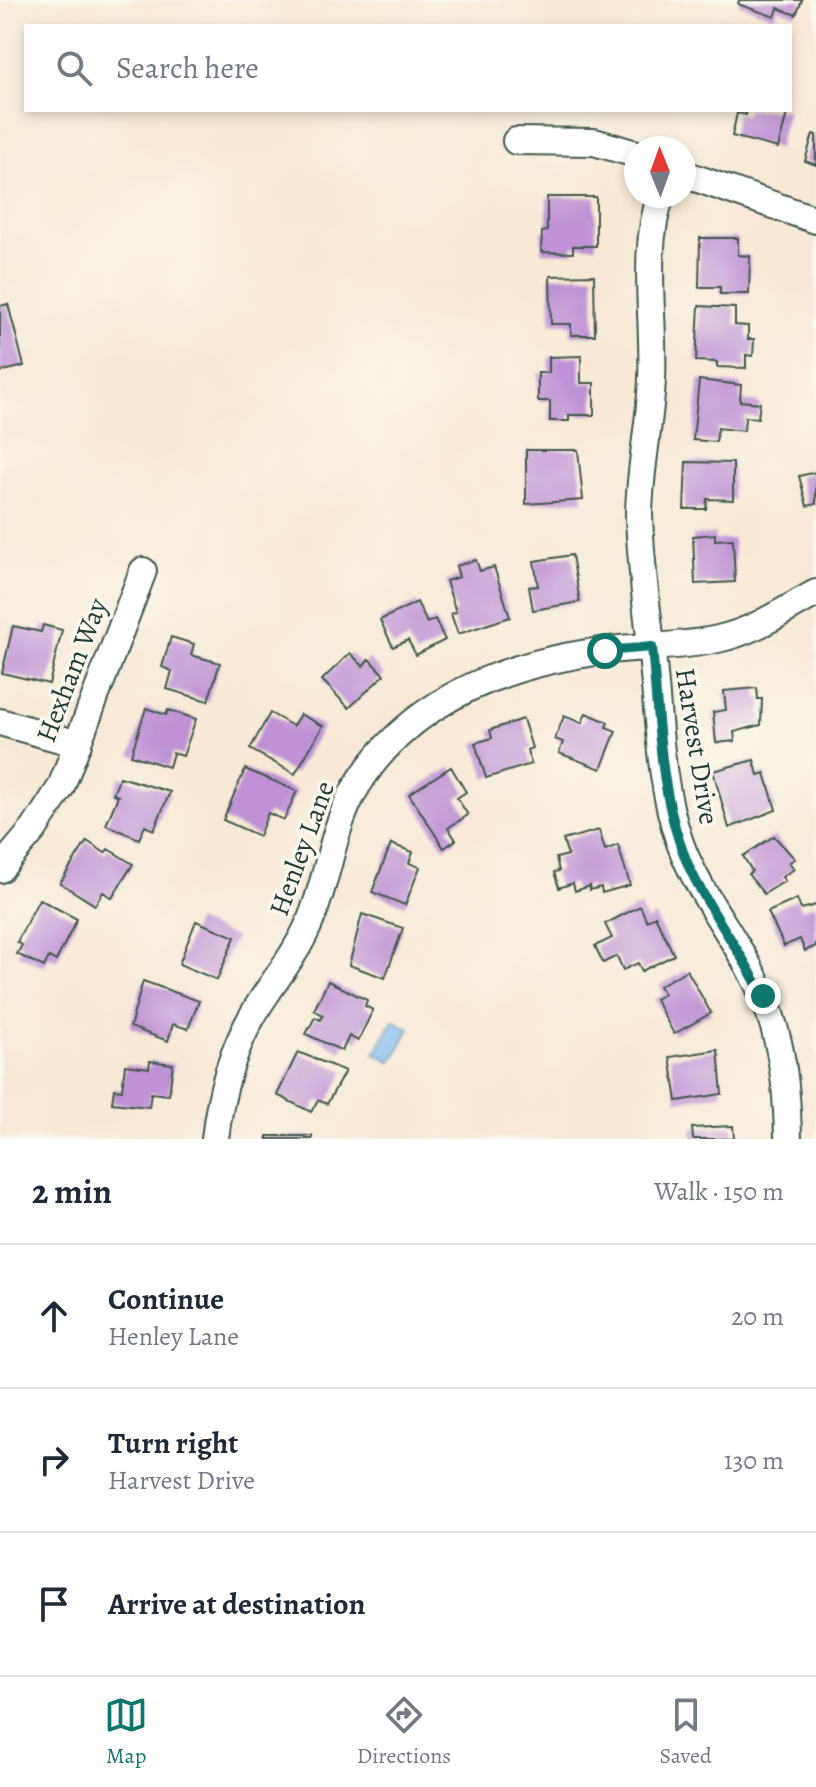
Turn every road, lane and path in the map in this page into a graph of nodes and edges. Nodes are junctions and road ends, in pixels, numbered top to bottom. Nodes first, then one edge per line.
1 (516, 141) dead end
2 (624, 151) edge
3 (696, 178) edge
4 (658, 208) edge
5 (816, 220) edge
6 (143, 571) dead end
7 (816, 593) edge
8 (652, 647) junction
9 (0, 722) edge
10 (78, 744) junction
11 (0, 869) edge
12 (215, 1139) edge
13 (788, 1139) edge

1 - 2 street
3 - 5 street
4 - 8 street, Harvest Drive
6 - 10 street, Hexham Way
7 - 8 street, Henley Lane
8 - 12 street, Henley Lane
8 - 13 street, Harvest Drive
9 - 10 street
10 - 11 street, Hexham Way

